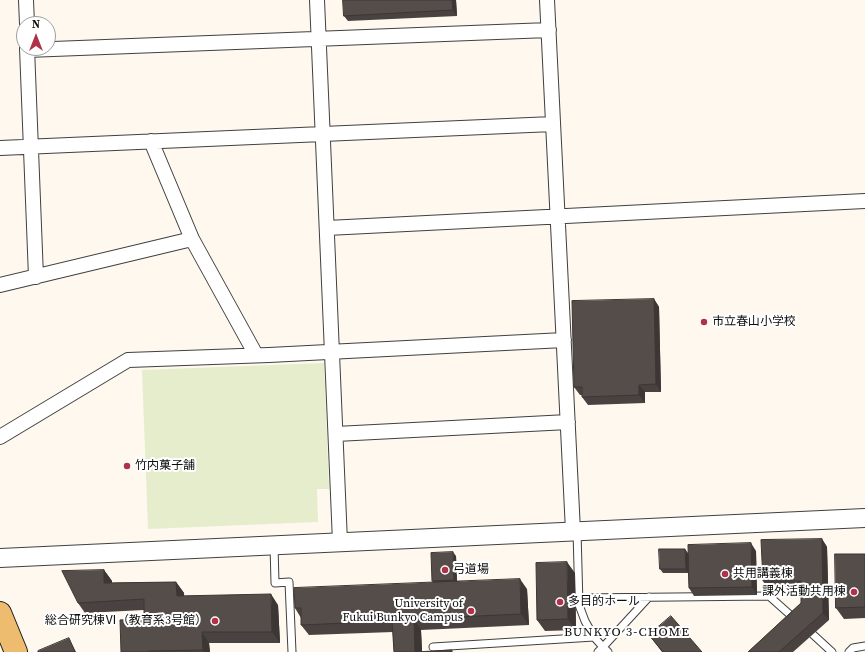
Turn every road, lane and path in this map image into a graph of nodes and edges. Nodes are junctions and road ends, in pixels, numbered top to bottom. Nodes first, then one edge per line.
1 (26, 0) edge
2 (316, 0) edge
3 (547, 0) edge
4 (27, 16) edge
5 (549, 30) junction
6 (318, 39) junction
7 (56, 48) edge
8 (27, 56) edge
9 (553, 124) junction
10 (322, 134) junction
11 (151, 141) junction
12 (31, 147) junction
13 (0, 148) edge
14 (865, 201) edge
15 (558, 217) junction
16 (327, 228) junction
17 (192, 239) junction
18 (36, 277) junction
19 (0, 285) edge
20 (564, 340) junction
21 (332, 352) junction
22 (256, 355) junction
23 (568, 422) junction
24 (336, 434) junction
25 (0, 437) edge
26 (865, 518) edge
27 (575, 531) junction
28 (340, 542) junction
29 (274, 545) junction
30 (0, 558) edge
31 (649, 597) junction
32 (579, 598) junction
33 (0, 613) edge
34 (594, 637) junction
35 (490, 644) junction
36 (865, 646) edge
37 (433, 647) dead end
38 (603, 650) edge
39 (16, 652) edge
40 (292, 652) edge
41 (491, 652) edge
42 (832, 652) edge
43 (849, 652) edge

1 - 4 street
2 - 6 street
3 - 5 street
5 - 6 street
5 - 9 street
6 - 7 street
6 - 10 street
8 - 12 street
9 - 10 street
9 - 15 street
10 - 11 street
10 - 16 street
11 - 12 street
11 - 17 street
12 - 13 street
12 - 18 street
14 - 15 street
15 - 16 street
15 - 20 street
16 - 21 street
17 - 18 street
17 - 22 street
18 - 19 street
20 - 21 street
20 - 23 street
21 - 22 street
21 - 24 street
22 - 25 street
23 - 24 street
23 - 27 street
24 - 28 street
26 - 27 street
27 - 28 street
27 - 32 lane
28 - 29 street
29 - 30 street
29 - 40 lane
31 - 32 lane
31 - 38 lane
31 - 42 lane
32 - 34 lane
33 - 39 main road
34 - 35 lane
34 - 38 lane
35 - 37 lane
35 - 41 lane
36 - 43 lane

